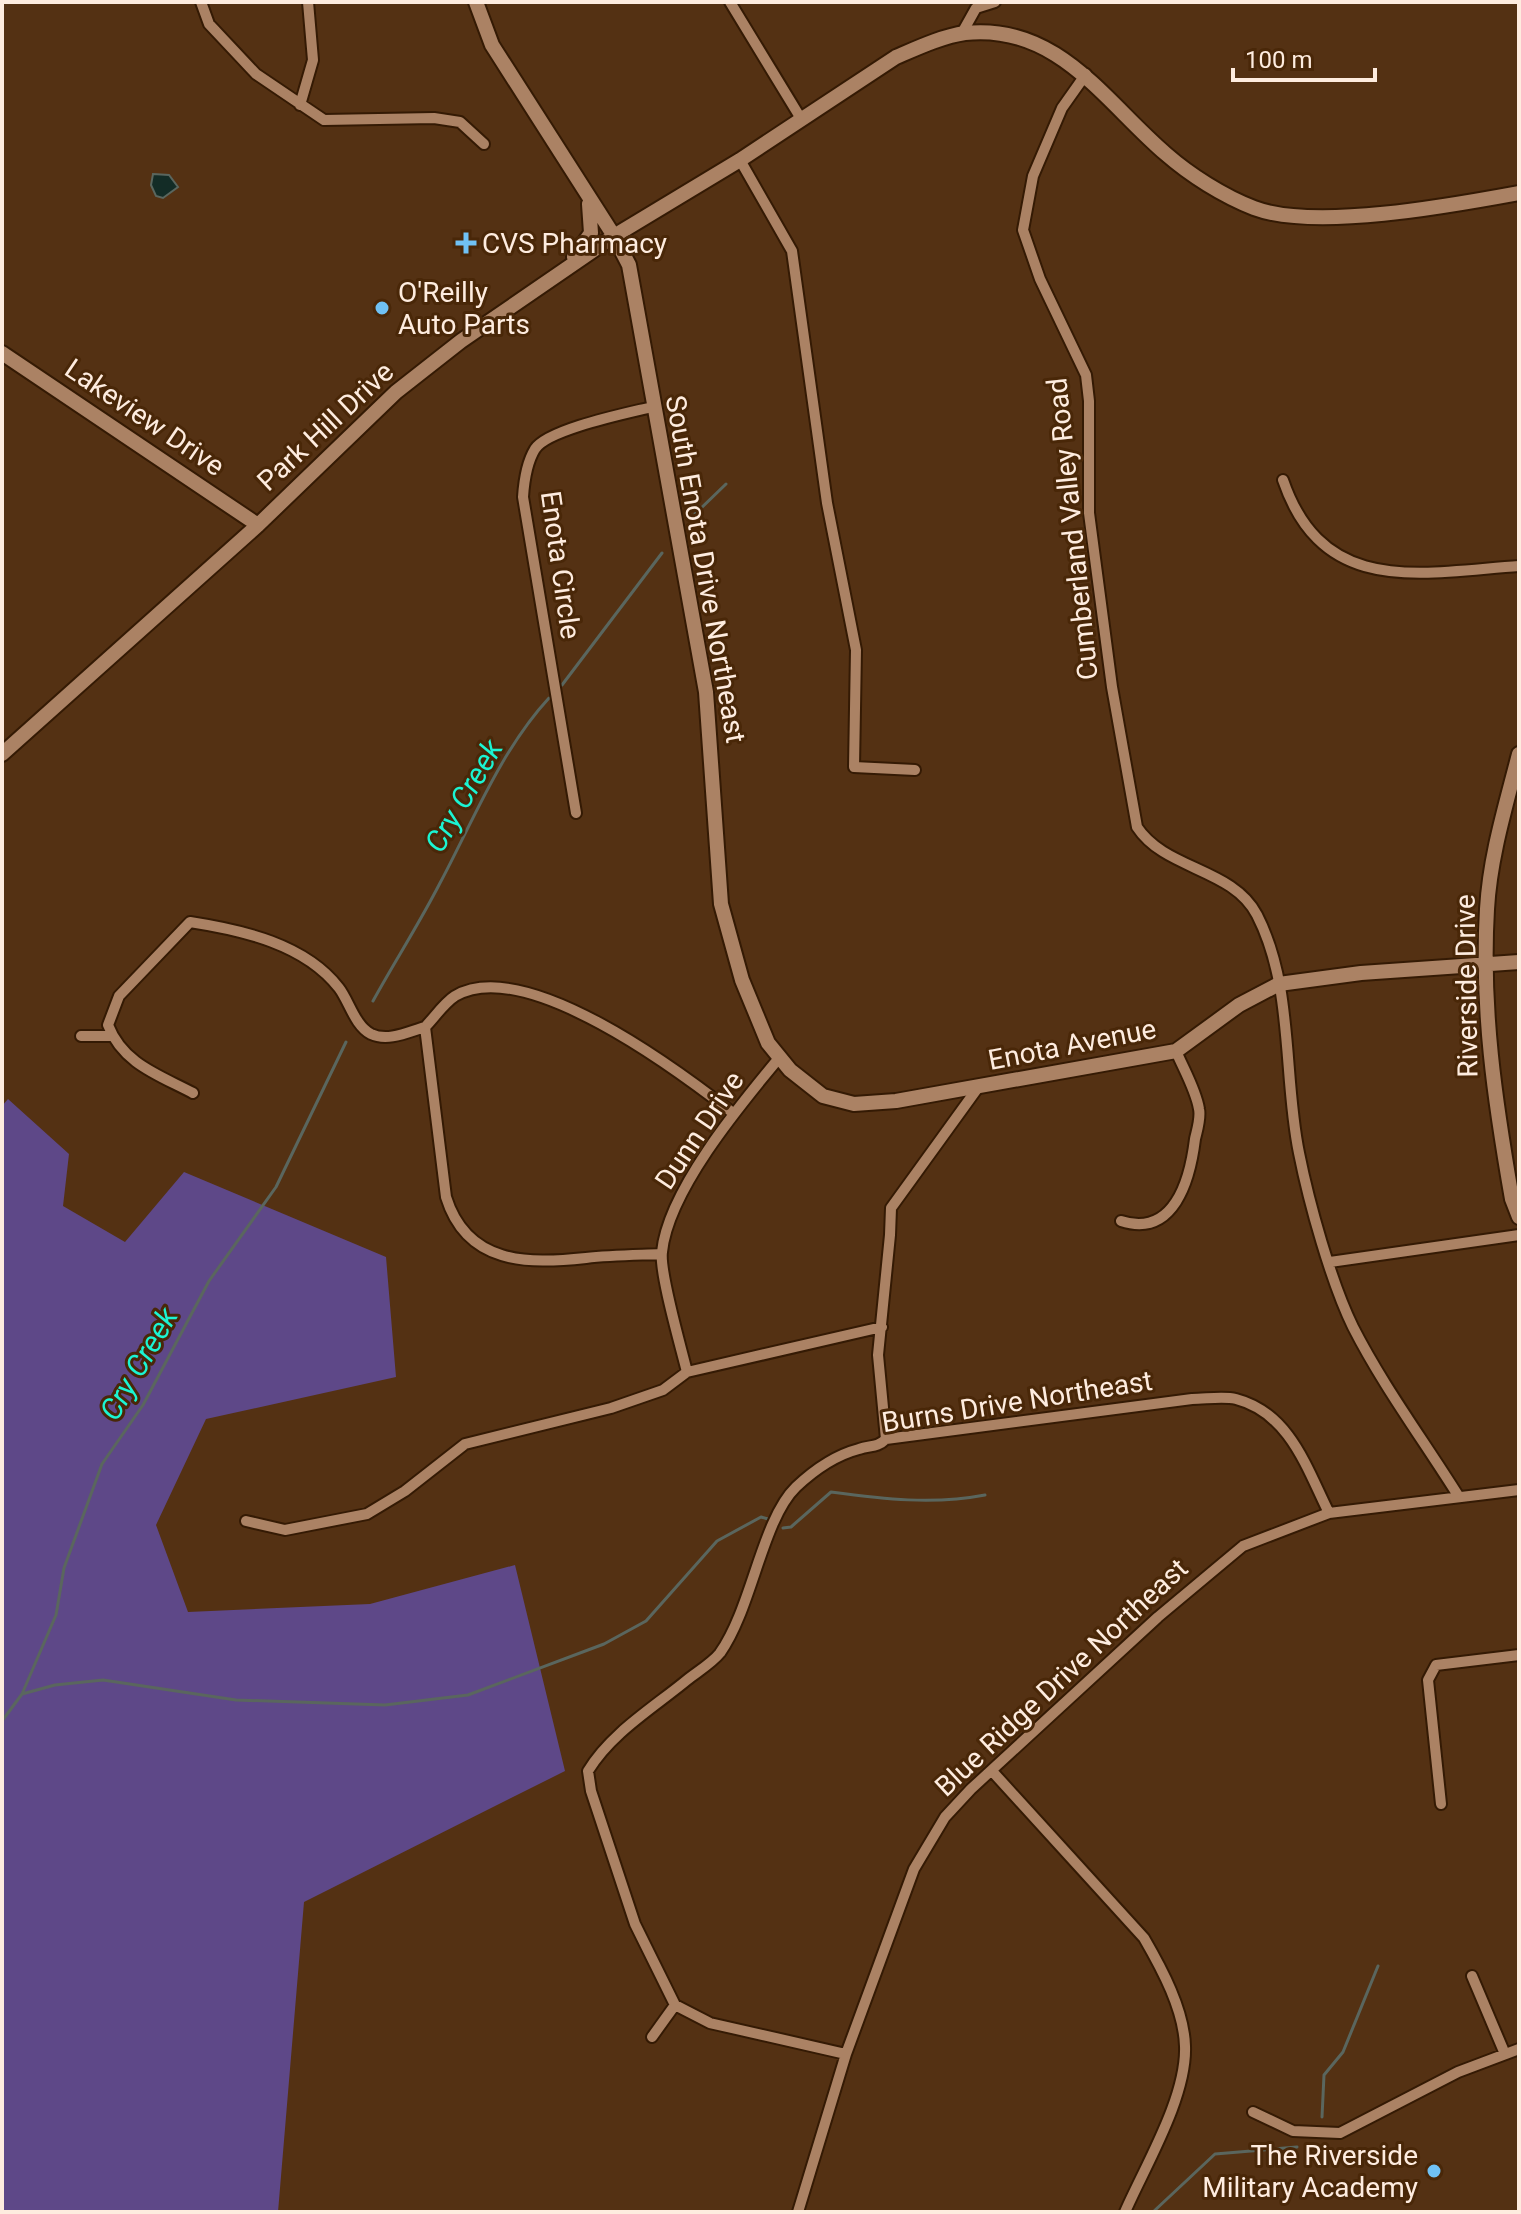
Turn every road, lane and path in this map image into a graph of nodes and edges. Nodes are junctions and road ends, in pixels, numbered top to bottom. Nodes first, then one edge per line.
1 (201, 2) edge
2 (308, 2) edge
3 (476, 2) edge
4 (730, 2) edge
5 (995, 2) edge
6 (962, 33) junction
7 (1086, 74) junction
8 (300, 105) junction
9 (800, 117) junction
10 (484, 144) dead end
11 (740, 160) junction
12 (583, 189) junction
13 (1519, 193) edge
14 (614, 236) junction
15 (567, 267) junction
16 (2, 353) edge
17 (652, 407) junction
18 (1283, 480) dead end
19 (258, 525) junction
20 (1519, 566) edge
21 (2, 754) edge
22 (1519, 754) edge
23 (915, 770) dead end
24 (576, 813) dead end
25 (1519, 962) edge
26 (1486, 966) junction
27 (1279, 984) junction
28 (425, 1027) junction
29 (81, 1036) dead end
30 (112, 1036) junction
31 (1176, 1051) junction
32 (779, 1058) junction
33 (977, 1089) junction
34 (193, 1093) dead end
35 (733, 1113) junction
36 (1519, 1217) edge
37 (1121, 1221) dead end
38 (1519, 1235) edge
39 (661, 1254) junction
40 (1330, 1262) junction
41 (882, 1327) junction
42 (687, 1372) junction
43 (886, 1439) junction
44 (1519, 1490) edge
45 (1459, 1497) junction
46 (1329, 1513) junction
47 (246, 1521) dead end
48 (1519, 1655) edge
49 (992, 1771) junction
50 (1441, 1804) dead end
51 (1472, 1976) dead end
52 (675, 2005) junction
53 (652, 2037) dead end
54 (1519, 2049) edge
55 (846, 2054) junction
56 (1505, 2054) junction
57 (1253, 2112) dead end
58 (798, 2212) edge
59 (1125, 2212) edge

1 - 8 street
2 - 8 street
3 - 12 street, South Enota Drive Northeast
4 - 9 street
5 - 6 street, Park Hill Drive
6 - 7 street
6 - 9 street, Park Hill Drive
7 - 13 street
7 - 27 street, Cumberland Valley Road
8 - 10 street
9 - 11 street, Park Hill Drive
11 - 14 street, Park Hill Drive
11 - 23 street
12 - 14 street, South Enota Drive Northeast
12 - 15 street
14 - 15 street, Park Hill Drive
14 - 17 street, South Enota Drive Northeast
15 - 19 street, Park Hill Drive
16 - 19 street, Lakeview Drive
17 - 24 street, Enota Circle
17 - 32 street, South Enota Drive Northeast
18 - 20 street
19 - 21 street, Park Hill Drive
22 - 26 street, Riverside Drive
25 - 26 street
26 - 27 street
26 - 36 street, Riverside Drive
27 - 31 street, Enota Avenue
27 - 40 street, Cumberland Valley Road
28 - 30 street
28 - 35 street
28 - 39 street
29 - 30 street
30 - 34 street
31 - 33 street, Enota Avenue
31 - 37 street
32 - 33 street, South Enota Drive Northeast
32 - 35 street, Dunn Drive
33 - 41 street, Enota Avenue
35 - 39 street, Dunn Drive
38 - 40 street
39 - 42 street, Dunn Drive
40 - 45 street, Cumberland Valley Road
41 - 42 street
41 - 43 street, Enota Avenue
42 - 47 street
43 - 46 street, Burns Drive Northeast
43 - 52 street, Burns Drive Northeast
44 - 45 street, Blue Ridge Drive Northeast
45 - 46 street, Blue Ridge Drive Northeast
46 - 49 street, Blue Ridge Drive Northeast
48 - 50 street
49 - 55 street, Blue Ridge Drive Northeast
49 - 59 street
51 - 56 street
52 - 53 street
52 - 55 street
54 - 56 street
55 - 58 street, Blue Ridge Drive Northeast
56 - 57 street

